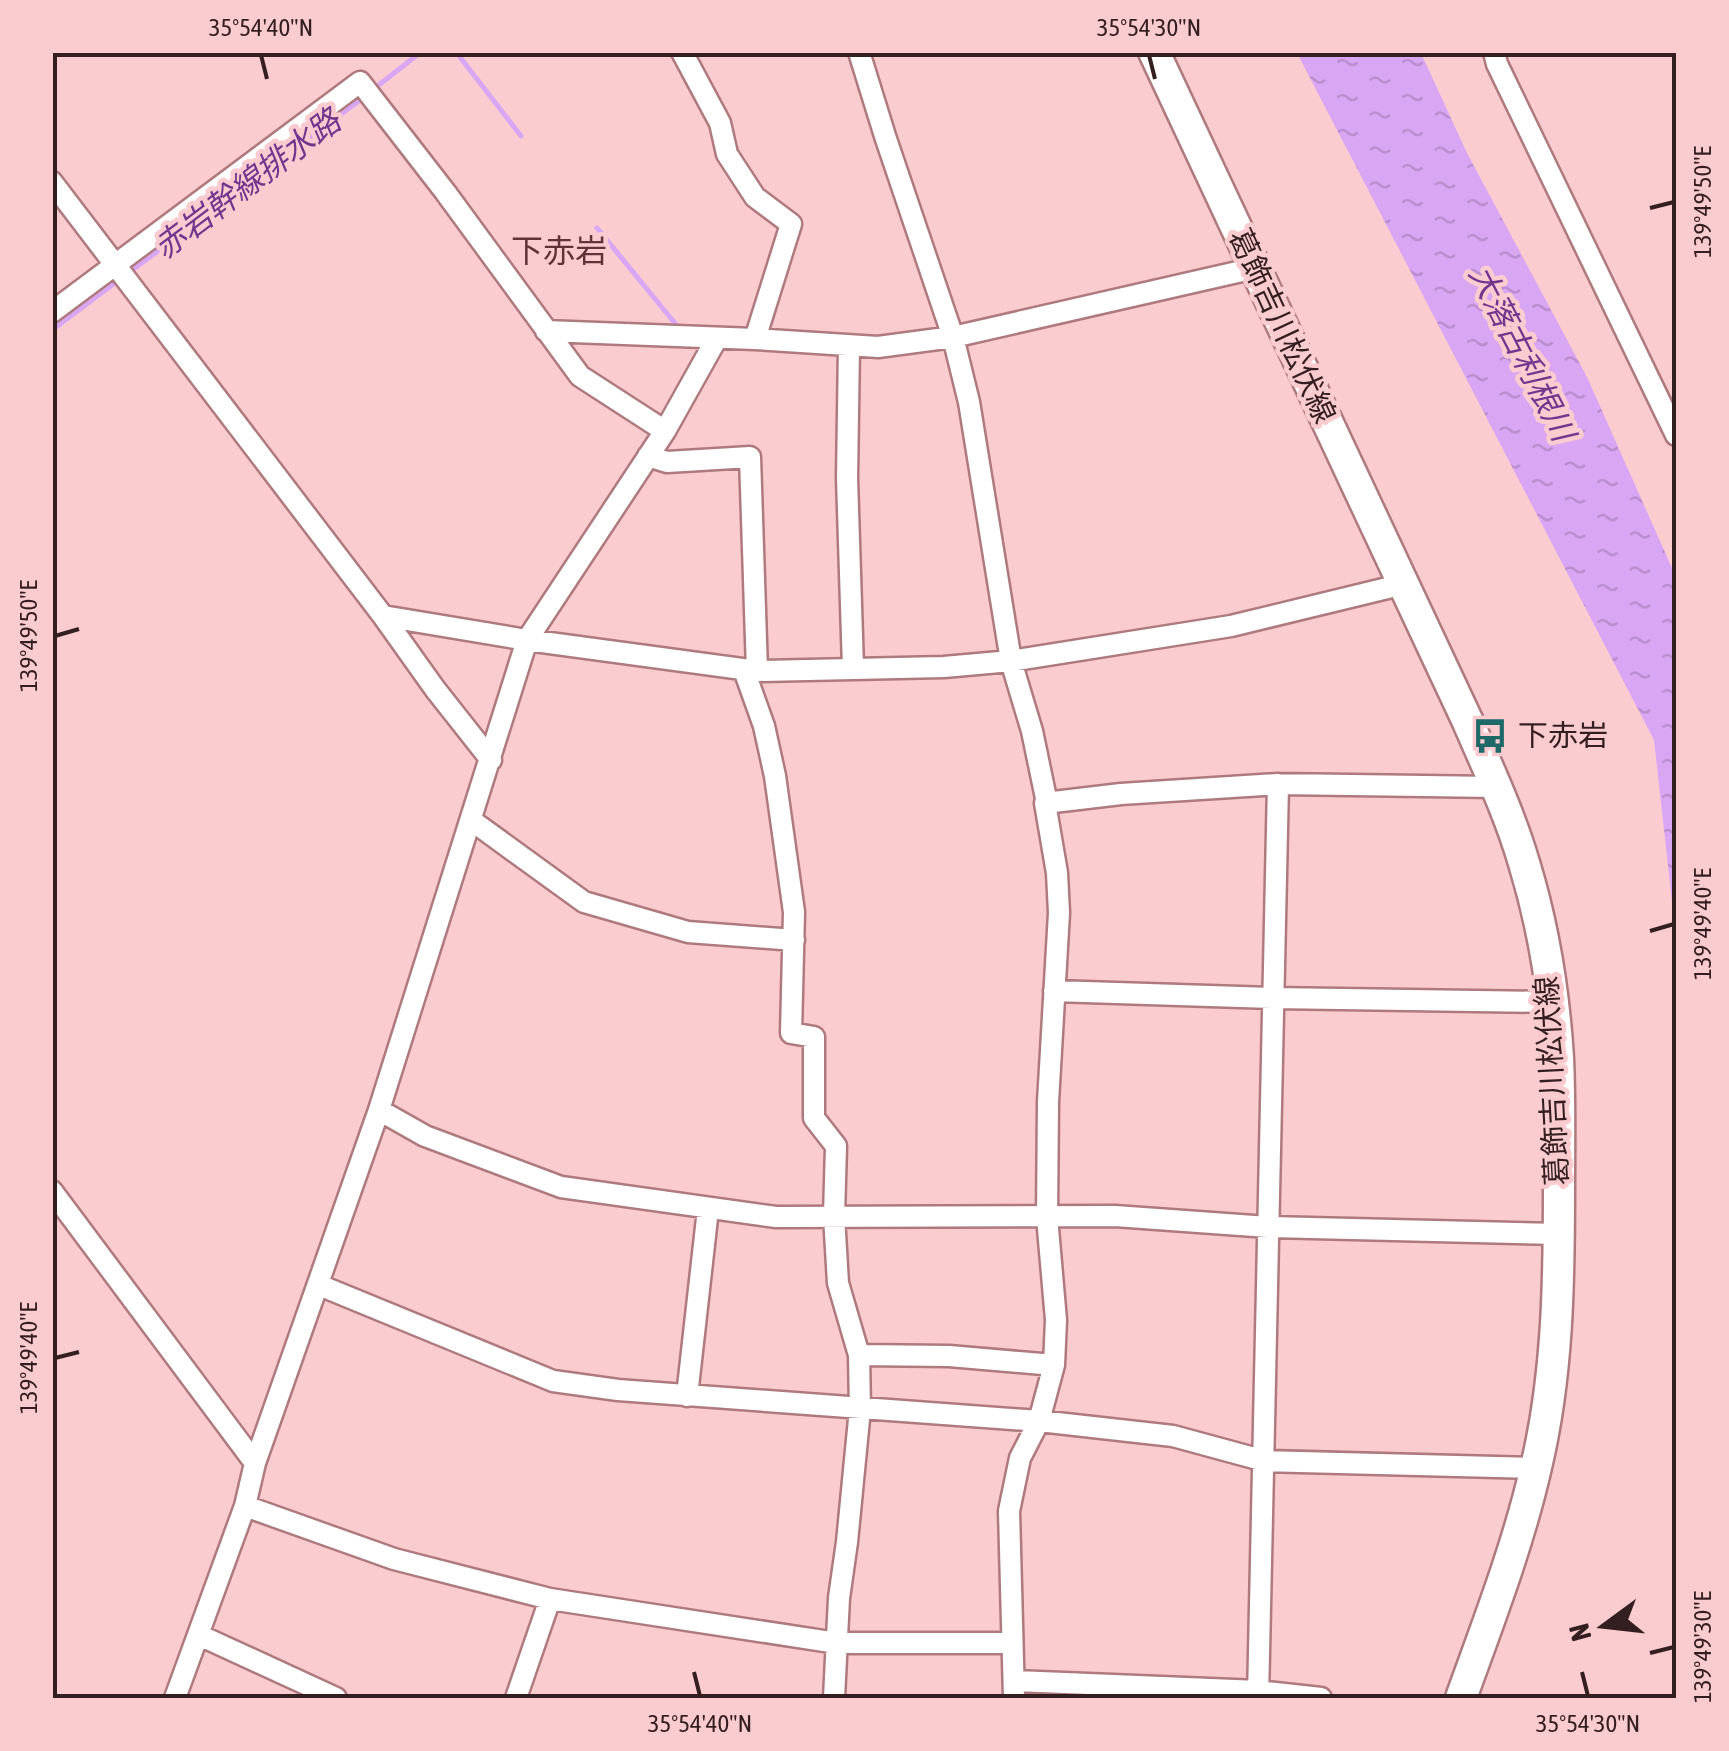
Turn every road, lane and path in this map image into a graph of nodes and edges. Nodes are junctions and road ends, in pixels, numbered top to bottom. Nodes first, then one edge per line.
1 (682, 52) edge
2 (859, 52) edge
3 (1154, 52) edge
4 (1494, 52) edge
5 (52, 182) edge
6 (115, 266) junction
7 (1254, 268) junction
8 (52, 312) edge
9 (546, 330) junction
10 (953, 336) junction
11 (717, 338) junction
12 (756, 338) junction
13 (849, 346) junction
14 (1671, 410) edge
15 (665, 431) junction
16 (1676, 435) edge
17 (648, 456) junction
18 (1404, 584) junction
19 (382, 616) junction
20 (528, 640) junction
21 (1011, 661) junction
22 (852, 668) junction
23 (750, 671) junction
24 (491, 760) junction
25 (1278, 784) junction
26 (1496, 787) junction
27 (1047, 803) junction
28 (471, 820) junction
29 (794, 940) junction
30 (1054, 990) junction
31 (1273, 998) junction
32 (1552, 1002) junction
33 (379, 1110) junction
34 (52, 1191) edge
35 (708, 1209) junction
36 (834, 1216) junction
37 (1047, 1217) junction
38 (1268, 1227) junction
39 (1559, 1234) junction
40 (319, 1286) junction
41 (859, 1355) junction
42 (1054, 1365) junction
43 (687, 1396) junction
44 (860, 1409) junction
45 (1039, 1420) junction
46 (1265, 1461) junction
47 (255, 1463) junction
48 (1536, 1468) junction
49 (245, 1506) junction
50 (550, 1599) junction
51 (199, 1635) junction
52 (837, 1643) junction
53 (1012, 1643) junction
54 (1014, 1690) edge
55 (1258, 1695) edge
56 (175, 1698) edge
57 (336, 1698) edge
58 (516, 1698) edge
59 (834, 1698) edge
60 (1321, 1698) edge
61 (1461, 1698) edge

1 - 12 street
2 - 10 street
3 - 7 main road, 葛飾吉川松伏線
4 - 14 street
5 - 6 street
6 - 8 street
6 - 9 street
6 - 19 street
7 - 10 street
7 - 18 main road, 葛飾吉川松伏線
9 - 11 street
9 - 15 street
10 - 13 street
10 - 21 street
11 - 12 street
11 - 15 street
12 - 13 street
13 - 22 street
14 - 16 street
15 - 17 street
17 - 20 street
17 - 23 street
18 - 21 street
18 - 26 main road, 葛飾吉川松伏線
19 - 20 street
19 - 24 street
20 - 23 street
20 - 24 street
21 - 22 street
21 - 27 street
22 - 23 street
23 - 29 street
24 - 28 street
25 - 26 street
25 - 27 street
25 - 31 street
26 - 32 main road, 葛飾吉川松伏線
27 - 30 street
28 - 29 street
28 - 33 street
29 - 36 street
30 - 31 street
30 - 37 street
31 - 32 street
31 - 38 street
32 - 39 main road, 葛飾吉川松伏線
33 - 35 street
33 - 40 street
34 - 47 street
35 - 36 street
35 - 43 street
36 - 37 street
36 - 41 street
37 - 38 street
37 - 42 street
38 - 39 street
38 - 46 street
39 - 48 main road, 葛飾吉川松伏線
40 - 43 street
40 - 47 street
41 - 42 street
41 - 44 street
42 - 45 street
43 - 44 street
44 - 45 street
44 - 52 street
45 - 46 street
45 - 53 street
46 - 48 street
46 - 55 street
47 - 49 street
48 - 61 main road, 葛飾吉川松伏線
49 - 50 street
49 - 51 street
50 - 52 street
50 - 58 street
51 - 56 street
51 - 57 street
52 - 53 street
52 - 59 street
53 - 54 street
54 - 55 street
55 - 60 street

